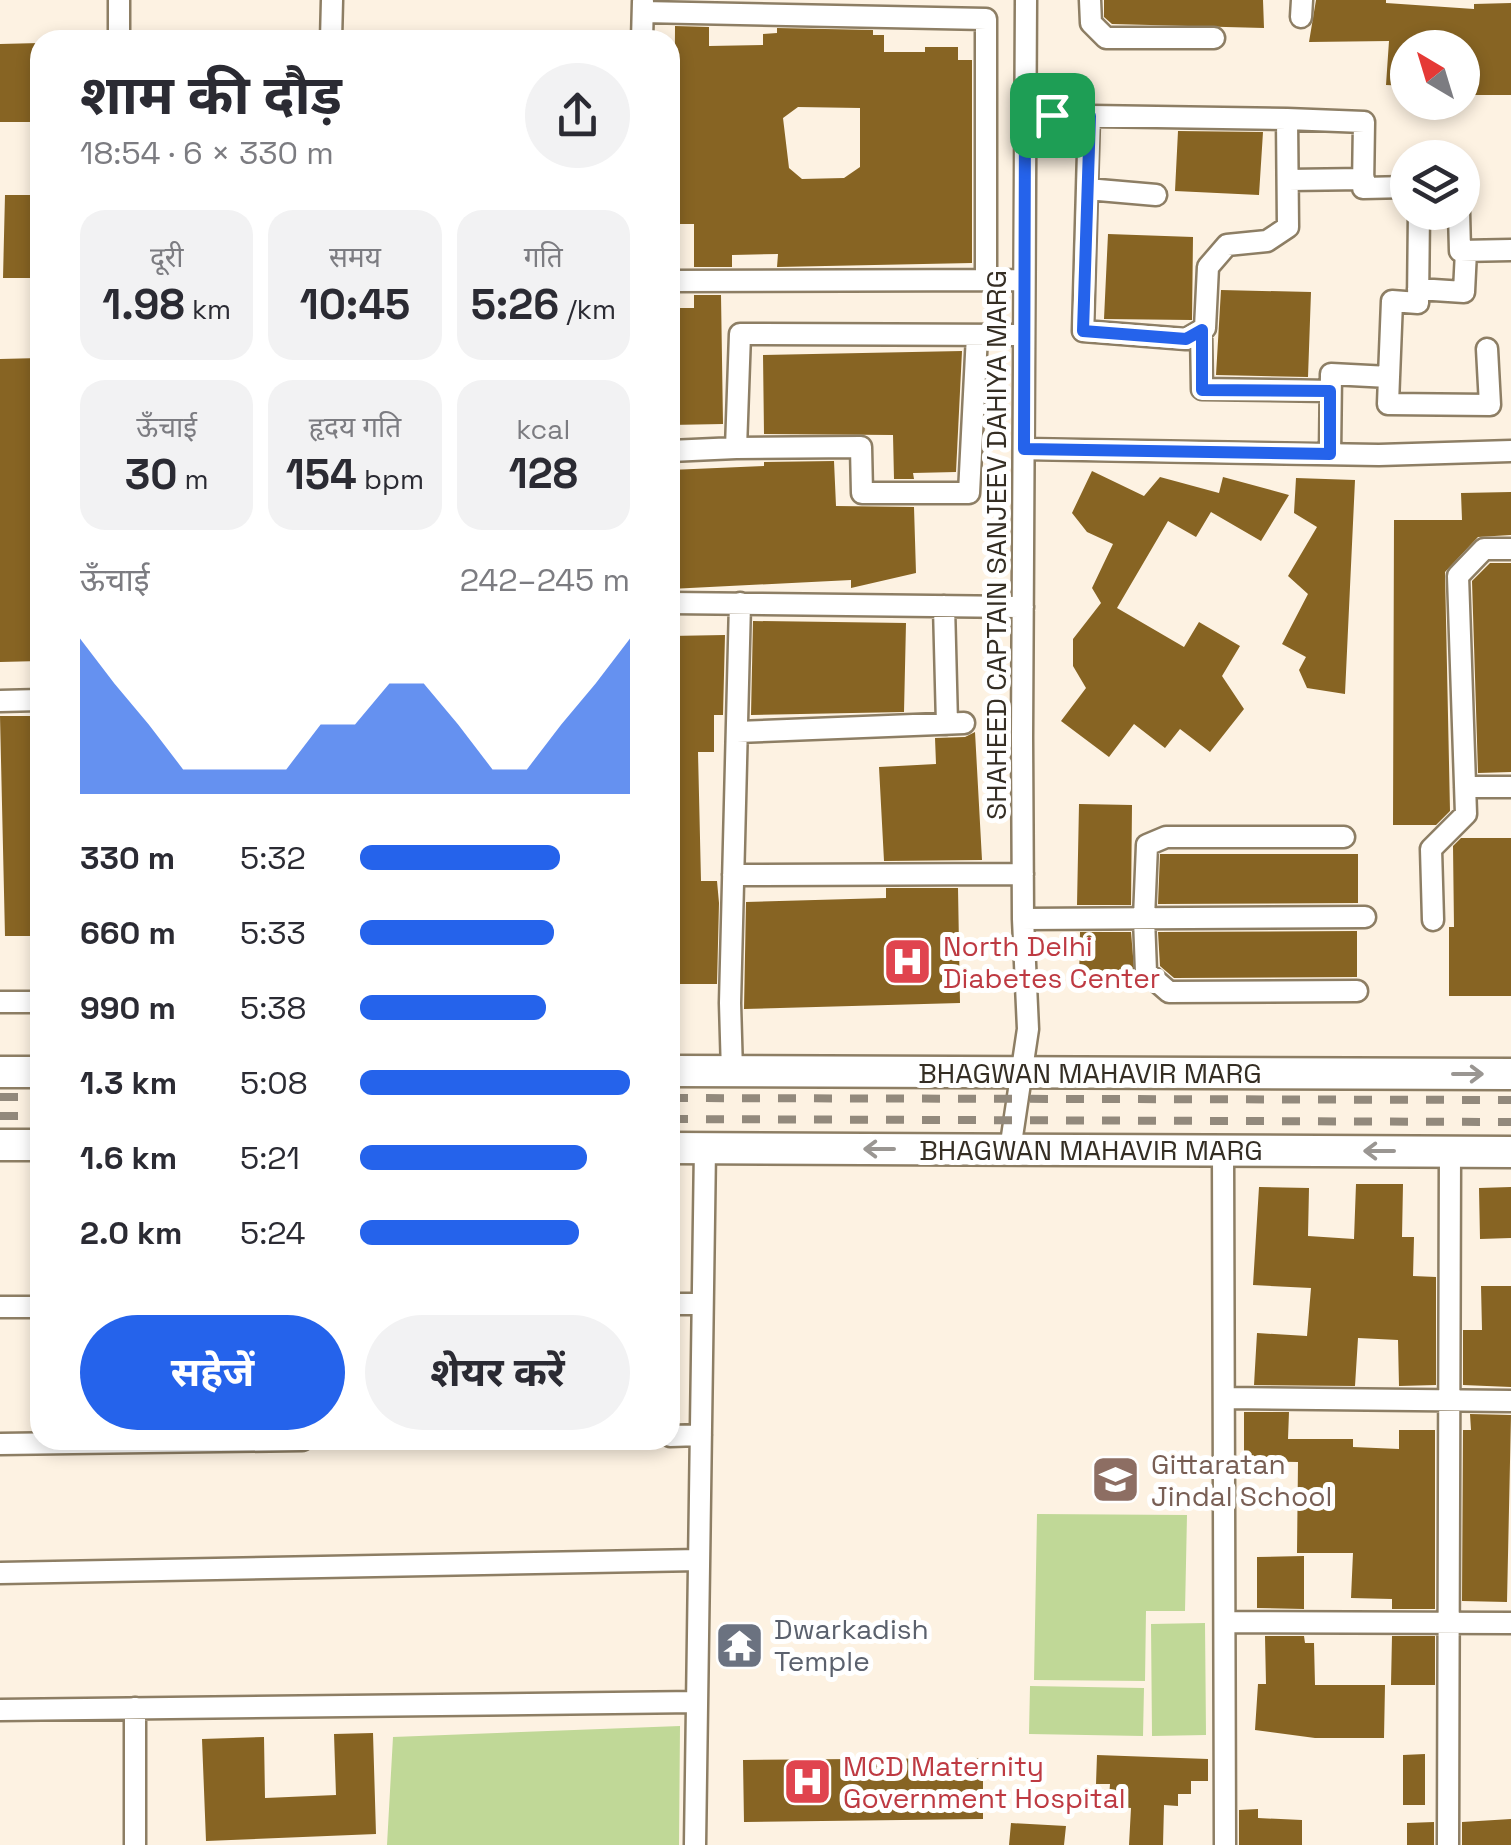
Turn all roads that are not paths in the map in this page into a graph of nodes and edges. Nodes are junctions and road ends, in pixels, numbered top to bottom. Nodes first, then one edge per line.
1 (119, 0) edge
2 (332, 0) edge
3 (1026, 0) edge
4 (1090, 0) edge
5 (643, 6) edge
6 (119, 30) edge
7 (332, 30) edge
8 (1214, 38) dead end
9 (1025, 115) junction
10 (1090, 116) junction
11 (1288, 119) junction
12 (1364, 179) junction
13 (1288, 180) junction
14 (1390, 187) edge
15 (1087, 190) junction
16 (1156, 195) dead end
17 (1419, 230) edge
18 (1459, 230) edge
19 (1511, 250) edge
20 (1466, 251) junction
21 (1024, 280) junction
22 (680, 281) edge
23 (986, 281) junction
24 (1418, 288) junction
25 (1202, 330) junction
26 (977, 335) junction
27 (1024, 335) junction
28 (1487, 350) dead end
29 (1389, 377) junction
30 (1330, 391) junction
31 (736, 448) junction
32 (1024, 449) junction
33 (680, 451) edge
34 (1511, 452) edge
35 (1330, 454) junction
36 (1511, 548) edge
37 (680, 603) edge
38 (740, 603) junction
39 (944, 606) junction
40 (1023, 606) junction
41 (30, 700) edge
42 (0, 701) edge
43 (737, 732) junction
44 (1465, 786) junction
45 (1511, 788) edge
46 (1344, 838) dead end
47 (1023, 874) junction
48 (733, 875) junction
49 (1366, 916) dead end
50 (1144, 918) junction
51 (1023, 919) junction
52 (1433, 920) dead end
53 (1357, 991) dead end
54 (0, 1002) edge
55 (30, 1002) edge
56 (0, 1072) edge
57 (30, 1072) edge
58 (680, 1072) edge
59 (732, 1072) junction
60 (1020, 1073) junction
61 (1511, 1074) edge
62 (0, 1145) edge
63 (30, 1145) edge
64 (680, 1148) edge
65 (704, 1148) junction
66 (1010, 1150) junction
67 (1223, 1150) junction
68 (1450, 1151) junction
69 (1511, 1152) edge
70 (680, 1304) edge
71 (702, 1304) junction
72 (0, 1307) edge
73 (30, 1307) edge
74 (1224, 1398) junction
75 (1450, 1401) junction
76 (1511, 1402) edge
77 (680, 1436) edge
78 (700, 1436) junction
79 (0, 1444) edge
80 (30, 1444) edge
81 (699, 1560) junction
82 (0, 1573) edge
83 (1225, 1622) junction
84 (1449, 1623) junction
85 (1511, 1623) edge
86 (697, 1702) junction
87 (135, 1708) junction
88 (0, 1710) edge
89 (135, 1845) edge
90 (695, 1845) edge
91 (1225, 1845) edge
92 (1448, 1845) edge

1 - 6 street
2 - 7 street
3 - 9 street, SHAHEED CAPTAIN SANJEEV DAHIYA MARG
4 - 8 street
5 - 23 street
9 - 10 street
9 - 21 street, SHAHEED CAPTAIN SANJEEV DAHIYA MARG
10 - 11 street
10 - 15 street
11 - 12 street
11 - 13 street
12 - 13 street
12 - 14 street
13 - 25 street
15 - 16 street
15 - 25 street
17 - 24 street
18 - 20 street
19 - 20 street
20 - 24 street
21 - 23 street
21 - 27 street, SHAHEED CAPTAIN SANJEEV DAHIYA MARG
22 - 23 street
24 - 29 street
25 - 30 street
26 - 27 street
26 - 31 street
26 - 31 street
27 - 32 street, SHAHEED CAPTAIN SANJEEV DAHIYA MARG
28 - 29 street
29 - 30 street
30 - 35 street
31 - 33 street
32 - 35 street
32 - 40 street, SHAHEED CAPTAIN SANJEEV DAHIYA MARG
34 - 35 street
36 - 44 street
37 - 38 street
38 - 39 street
38 - 43 street
39 - 40 street
39 - 43 street
40 - 47 street, SHAHEED CAPTAIN SANJEEV DAHIYA MARG
41 - 42 street
43 - 48 street
44 - 45 street
44 - 52 street
46 - 50 street
47 - 48 street
47 - 51 street, SHAHEED CAPTAIN SANJEEV DAHIYA MARG
48 - 59 street
49 - 50 street
50 - 51 street
50 - 53 street
51 - 60 street, SHAHEED CAPTAIN SANJEEV DAHIYA MARG
54 - 55 street
56 - 57 main road
58 - 59 main road, BHAGWAN MAHAVIR MARG
59 - 60 main road, BHAGWAN MAHAVIR MARG
60 -> 61 main road, BHAGWAN MAHAVIR MARG
60 - 66 street, SHAHEED CAPTAIN SANJEEV DAHIYA MARG
62 - 63 main road
64 - 65 main road, BHAGWAN MAHAVIR MARG
66 -> 65 main road, BHAGWAN MAHAVIR MARG
65 - 71 street
66 - 67 main road, BHAGWAN MAHAVIR MARG
68 -> 67 main road, BHAGWAN MAHAVIR MARG
67 - 74 street
68 - 69 main road, BHAGWAN MAHAVIR MARG
68 - 75 street
70 - 71 street
71 - 78 street
72 - 73 street
74 - 75 street
74 - 83 street
75 - 76 street
75 - 84 street
77 - 78 street
78 - 81 street
79 - 80 street
81 - 82 street
81 - 86 street
83 - 84 street
83 - 91 street
84 - 85 street
84 - 92 street
86 - 87 street
86 - 90 street
87 - 88 street
87 - 89 street

